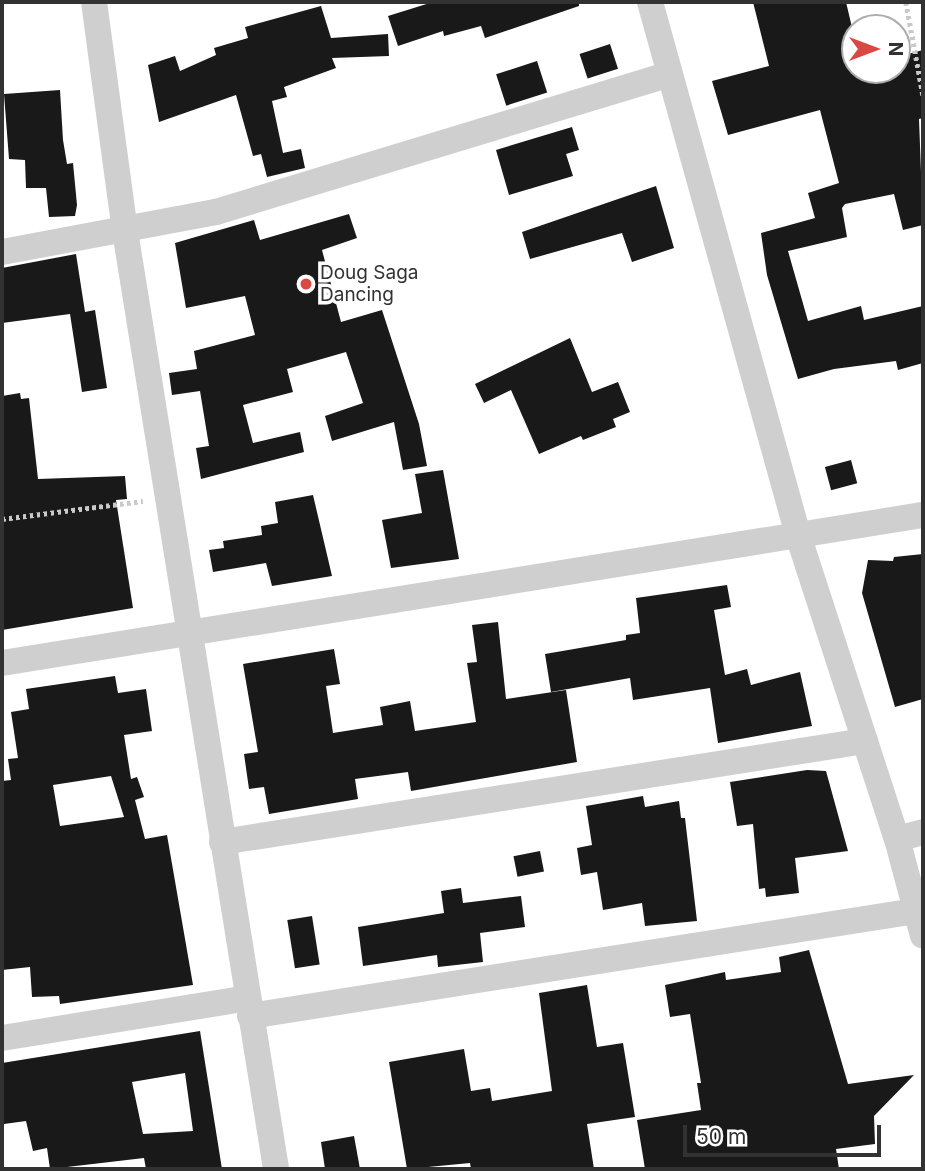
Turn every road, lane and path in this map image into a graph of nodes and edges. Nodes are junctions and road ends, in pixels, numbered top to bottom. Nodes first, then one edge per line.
1 (94, 2) edge
2 (650, 2) edge
3 (906, 2) edge
4 (669, 74) junction
5 (923, 95) edge
6 (125, 231) junction
7 (2, 252) edge
8 (168, 497) junction
9 (923, 515) edge
10 (2, 519) edge
11 (798, 536) junction
12 (190, 632) junction
13 (2, 663) edge
14 (865, 741) junction
15 (923, 832) edge
16 (897, 839) junction
17 (222, 842) junction
18 (915, 911) junction
19 (923, 936) edge
20 (249, 1007) junction
21 (2, 1038) edge
22 (276, 1169) edge

1 - 6 street
2 - 4 street
3 - 5 path
4 - 6 street
4 - 11 street
6 - 7 street
6 - 8 street
8 - 10 path
8 - 12 street
9 - 11 street
11 - 12 street
11 - 14 street
12 - 13 street
12 - 17 street
14 - 16 street
14 - 17 street
15 - 16 street
16 - 18 street
17 - 20 street
18 - 19 street
18 - 20 street
20 - 21 street
20 - 22 street

